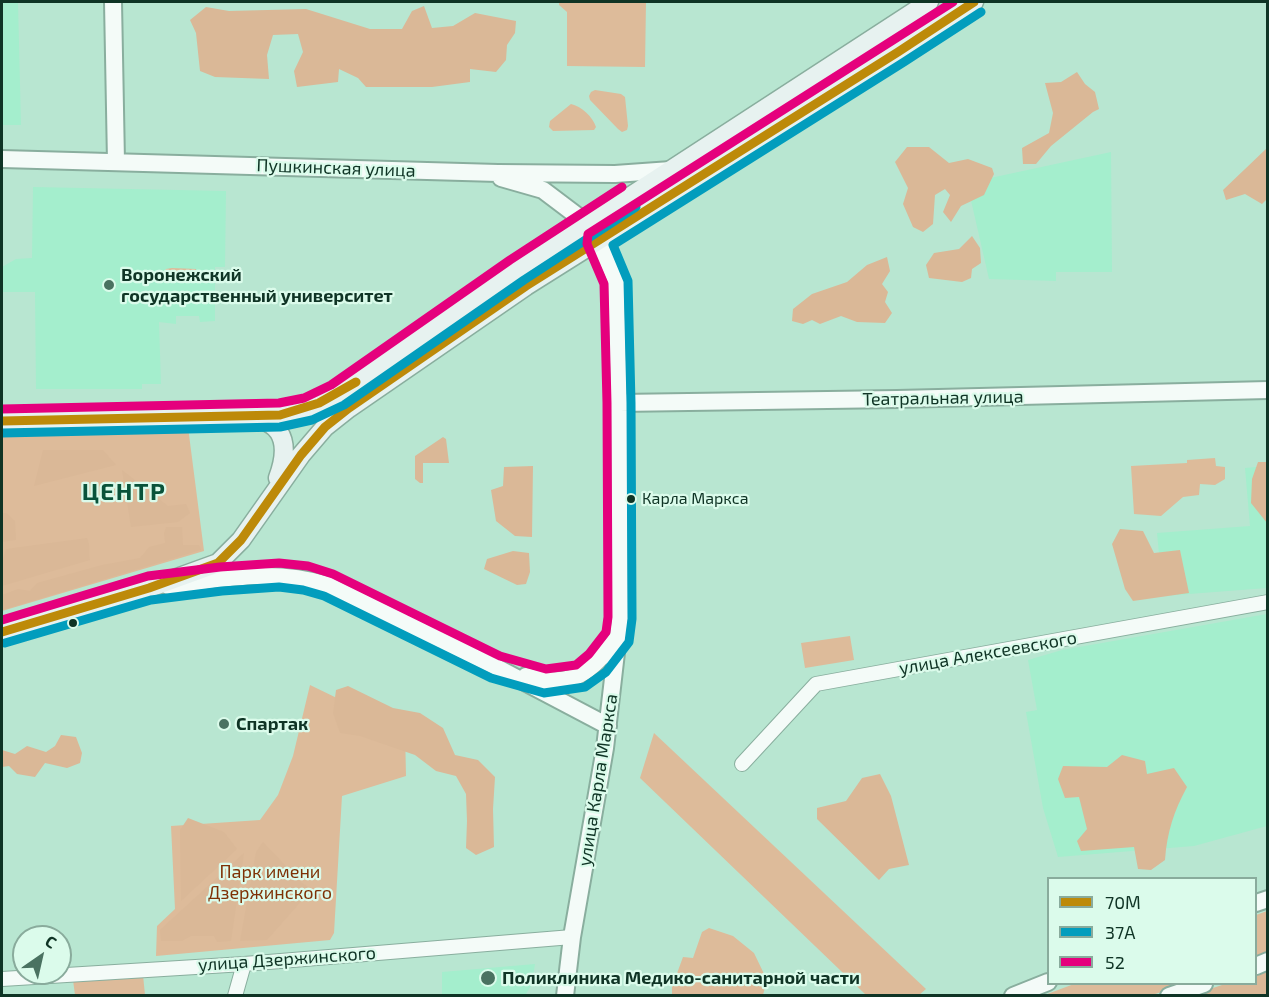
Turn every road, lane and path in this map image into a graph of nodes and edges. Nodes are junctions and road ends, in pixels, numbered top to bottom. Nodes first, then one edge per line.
1 (113, 2) edge
2 (929, 2) edge
3 (974, 2) edge
4 (2, 159) edge
5 (116, 162) junction
6 (671, 170) junction
7 (480, 172) junction
8 (588, 224) junction
9 (598, 240) junction
10 (1268, 390) edge
11 (619, 403) junction
12 (239, 416) junction
13 (2, 421) edge
14 (272, 494) junction
15 (149, 588) junction
16 (1268, 602) edge
17 (2, 632) edge
18 (618, 637) junction
19 (496, 667) junction
20 (608, 726) junction
21 (742, 764) dead end
22 (572, 937) junction
23 (244, 963) junction
24 (2, 979) edge
25 (1047, 982) edge
26 (1201, 985) edge
27 (236, 996) edge
28 (565, 996) edge
29 (1013, 996) edge
30 (1169, 996) edge

1 - 5 street
2 - 6 main road
3 - 9 main road
4 - 5 street, Пушкинская улица
5 - 7 street, Пушкинская улица
6 - 7 street, Пушкинская улица
6 - 8 main road
7 - 8 street, улица Карла Маркса
8 - 9 main road, улица Карла Маркса
8 - 12 main road
9 - 11 street, улица Карла Маркса
9 - 14 main road
10 - 11 street, Театральная улица
11 - 18 street, улица Карла Маркса
12 - 13 main road
12 - 14 main road
14 - 15 main road
15 - 17 main road
15 - 19 street
16 - 21 street, улица Алексеевского
18 - 19 street
18 - 20 street, улица Карла Маркса
19 - 20 street
20 - 22 street, улица Карла Маркса
22 - 23 street, улица Дзержинского
22 - 28 street, улица Карла Маркса
23 - 24 street, улица Дзержинского
23 - 27 street
25 - 29 street
26 - 30 street

